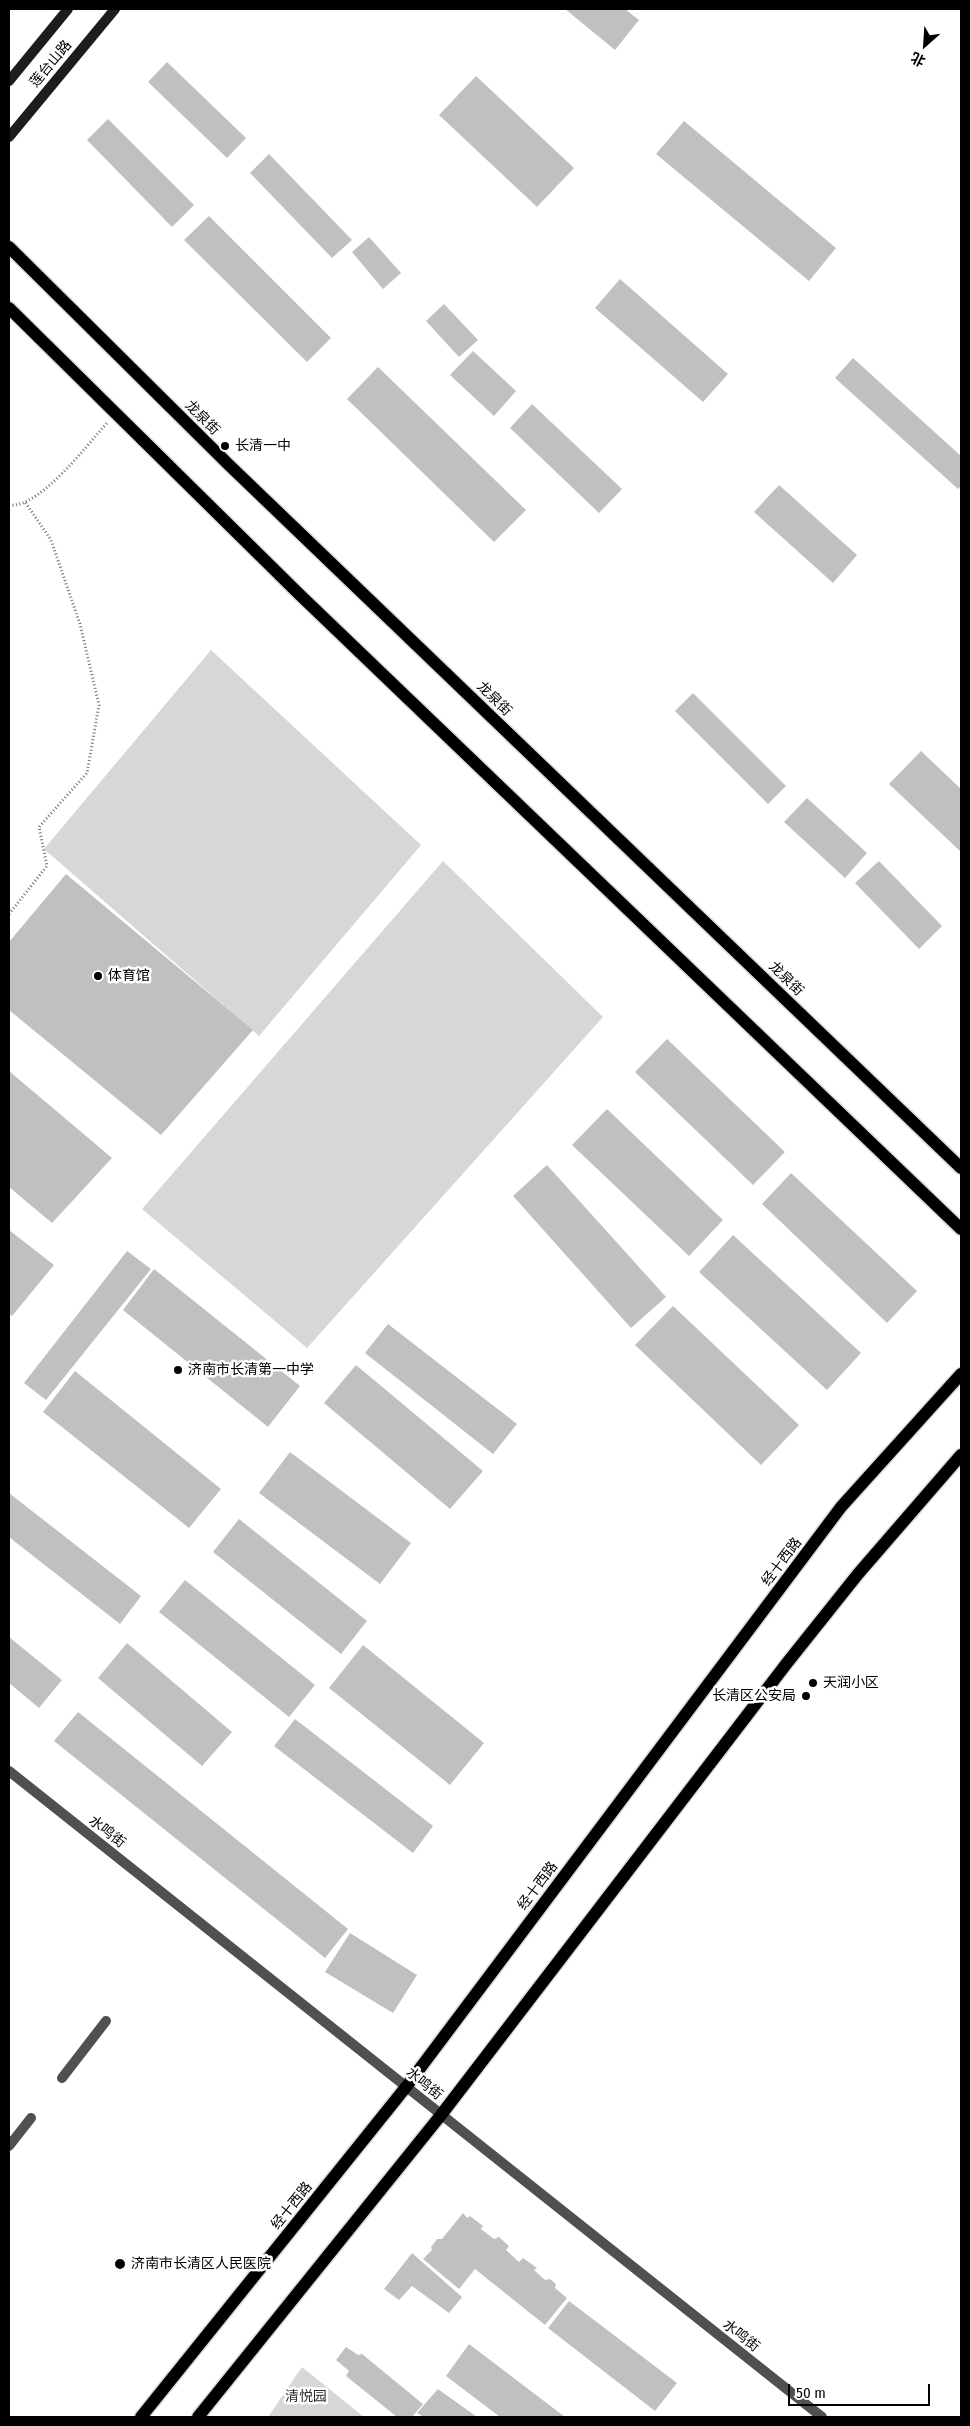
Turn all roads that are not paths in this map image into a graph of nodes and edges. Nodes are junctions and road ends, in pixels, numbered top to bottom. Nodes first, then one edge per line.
1 (68, 9) edge
2 (115, 9) edge
3 (9, 81) edge
4 (9, 137) edge
5 (9, 247) edge
6 (9, 308) edge
7 (961, 1168) edge
8 (961, 1229) edge
9 (961, 1374) edge
10 (961, 1455) edge
11 (9, 1771) edge
12 (106, 2021) dead end
13 (62, 2078) dead end
14 (406, 2086) junction
15 (441, 2116) junction
16 (31, 2118) dead end
17 (9, 2146) edge
18 (141, 2417) edge
19 (198, 2417) edge
20 (822, 2417) edge

1 - 3 main road, 莲台山路
2 - 4 main road, 莲台山路
5 - 7 main road, 龙泉街
6 - 8 main road
9 - 14 main road, 经十西路
10 - 15 main road
11 - 14 street, 水鸣街
12 - 13 street
14 - 15 street, 水鸣街
14 - 18 main road, 经十西路
15 - 19 main road
15 - 20 street, 水鸣街
16 - 17 street

